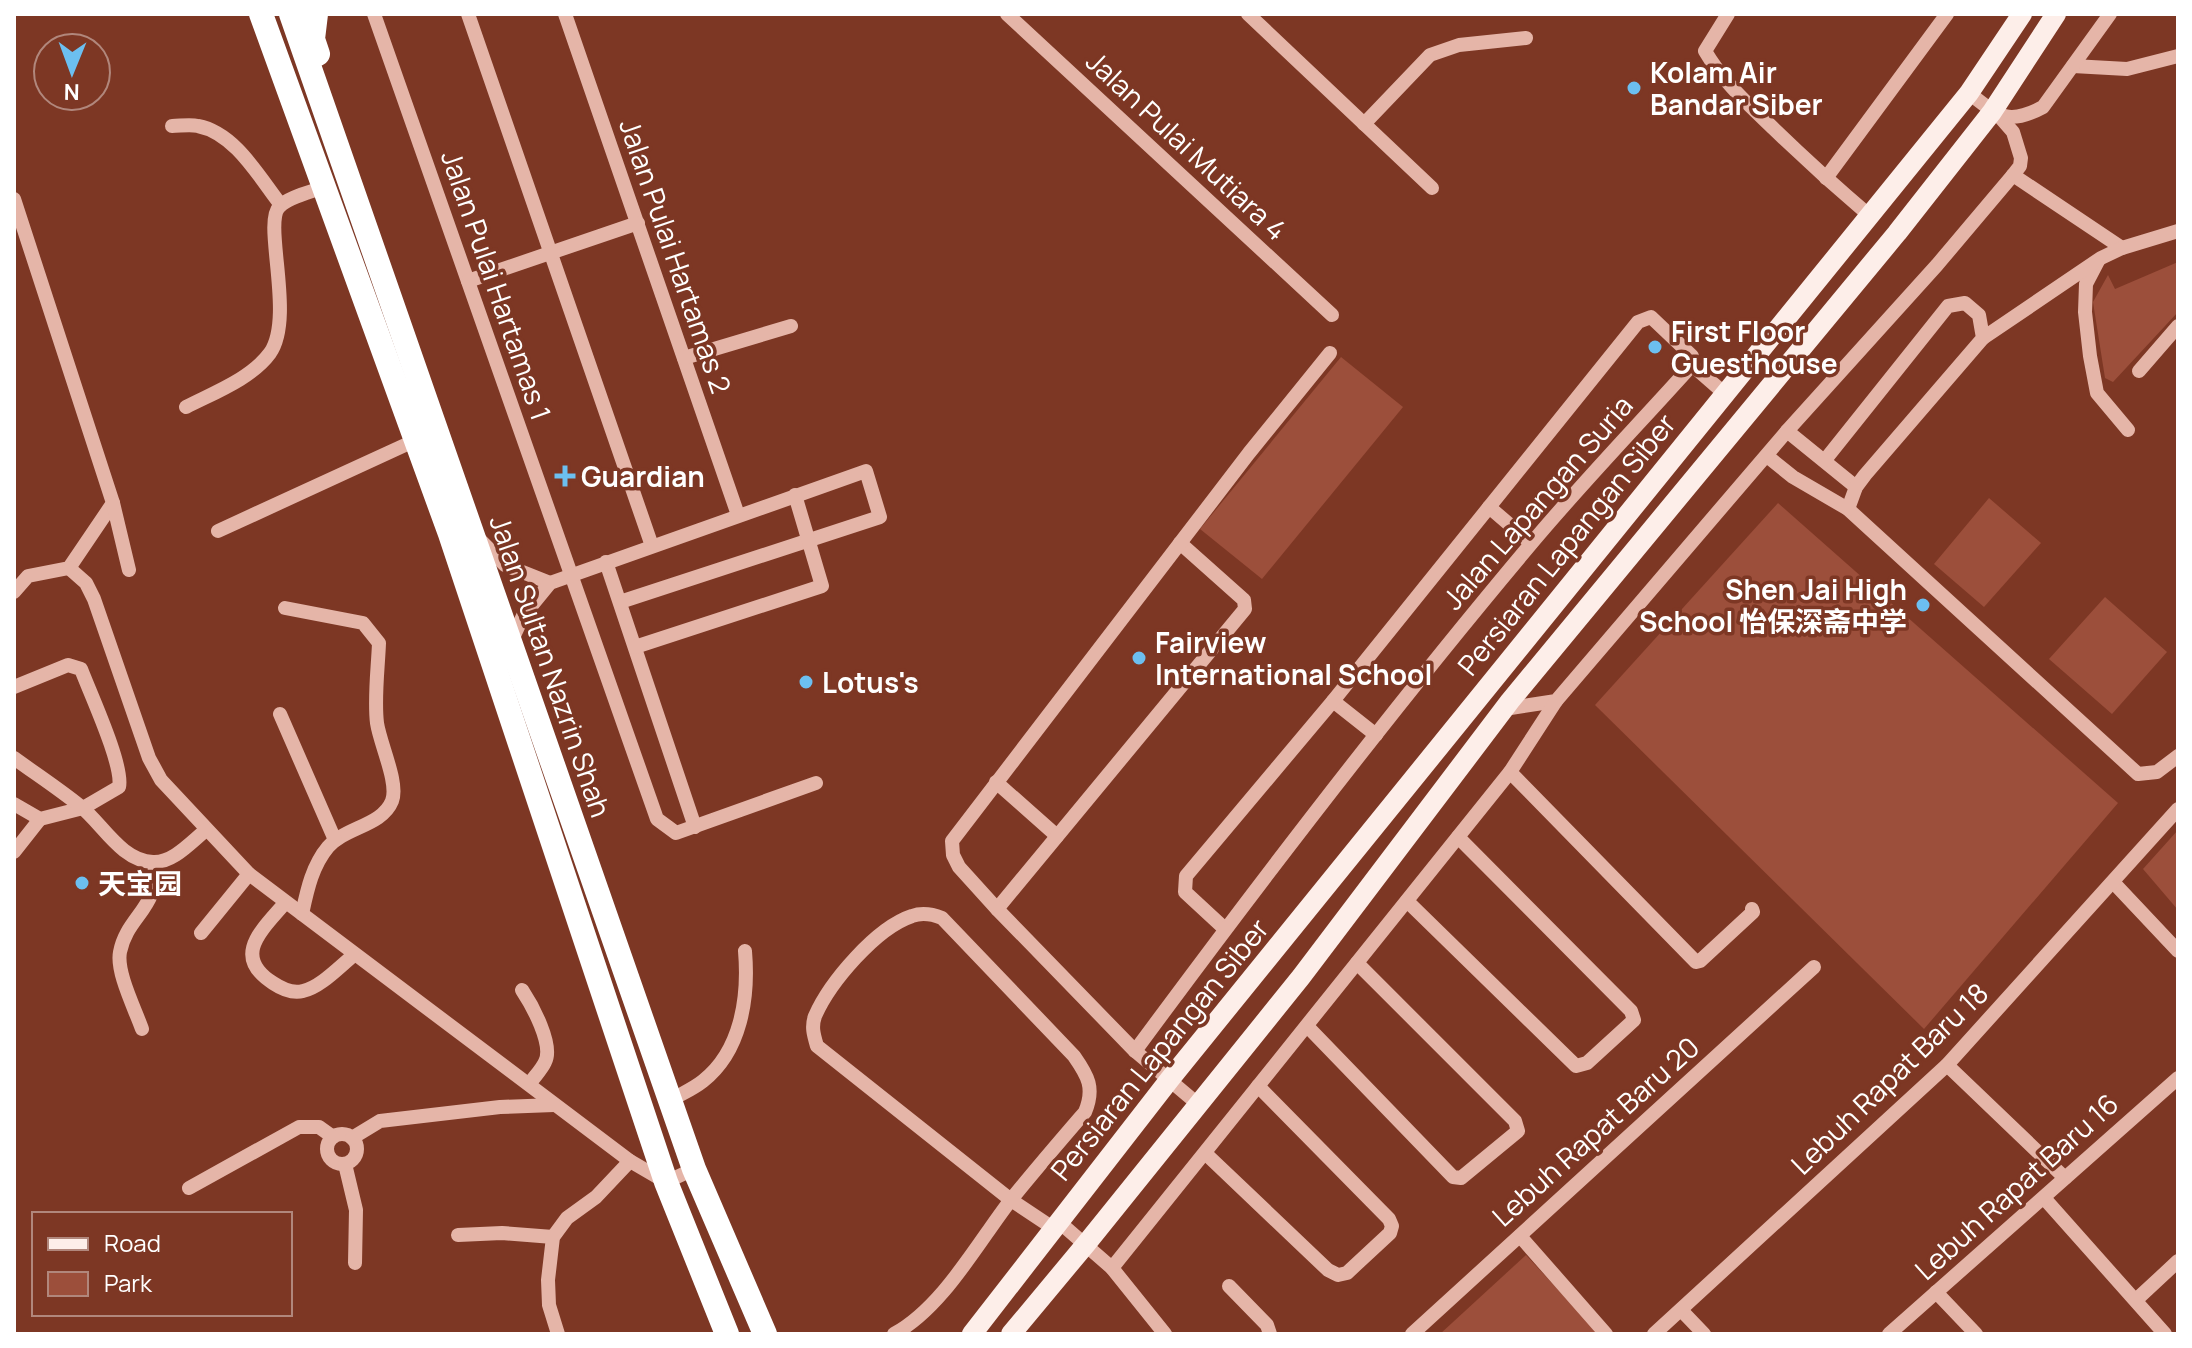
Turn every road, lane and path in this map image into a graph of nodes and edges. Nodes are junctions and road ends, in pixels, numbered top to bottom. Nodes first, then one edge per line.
1 (261, 14) edge
2 (291, 14) edge
3 (316, 14) edge
4 (374, 14) edge
5 (468, 14) edge
6 (565, 14) edge
7 (1007, 14) edge
8 (1248, 14) edge
9 (1728, 14) edge
10 (1947, 14) edge
11 (2022, 14) edge
12 (2056, 14) edge
13 (2110, 14) edge
14 (1526, 38) dead end
15 (2178, 56) edge
16 (2073, 66) junction
17 (1969, 93) junction
18 (1996, 114) junction
19 (1364, 124) junction
20 (172, 126) dead end
21 (2013, 175) junction
22 (1826, 178) junction
23 (324, 187) junction
24 (1432, 188) dead end
25 (14, 199) edge
26 (281, 205) junction
27 (363, 215) junction
28 (1870, 216) junction
29 (638, 223) junction
30 (2178, 231) edge
31 (2122, 248) junction
32 (551, 253) junction
33 (2101, 258) junction
34 (468, 281) junction
35 (1332, 315) dead end
36 (791, 326) dead end
37 (2178, 326) edge
38 (1983, 338) junction
39 (1330, 353) dead end
40 (684, 358) junction
41 (1692, 365) junction
42 (2139, 371) dead end
43 (1724, 393) junction
44 (186, 407) dead end
45 (2128, 430) dead end
46 (1787, 431) junction
47 (416, 440) junction
48 (1767, 456) junction
49 (1825, 460) junction
50 (1856, 487) junction
51 (795, 495) junction
52 (113, 503) junction
53 (1489, 507) junction
54 (1848, 509) junction
55 (738, 515) junction
56 (471, 526) junction
57 (218, 531) dead end
58 (808, 539) junction
59 (1180, 543) junction
60 (1531, 543) junction
61 (652, 546) junction
62 (606, 562) junction
63 (69, 568) junction
64 (129, 570) dead end
65 (572, 574) junction
66 (550, 583) junction
67 (14, 592) edge
68 (620, 602) junction
69 (285, 608) dead end
70 (511, 642) junction
71 (635, 647) junction
72 (14, 687) edge
73 (1333, 701) junction
74 (1556, 701) junction
75 (1504, 709) junction
76 (280, 714) dead end
77 (1454, 726) junction
78 (1376, 735) junction
79 (1477, 741) junction
80 (2178, 756) edge
81 (14, 758) edge
82 (1510, 772) junction
83 (996, 782) junction
84 (816, 783) dead end
85 (14, 804) edge
86 (83, 808) junction
87 (2178, 809) edge
88 (40, 819) junction
89 (695, 827) junction
90 (206, 830) junction
91 (1057, 836) junction
92 (1458, 837) junction
93 (335, 840) junction
94 (14, 852) edge
95 (154, 862) junction
96 (249, 874) junction
97 (2113, 882) junction
98 (1407, 901) junction
99 (285, 903) junction
100 (997, 909) junction
101 (1752, 909) dead end
102 (302, 914) junction
103 (1225, 929) junction
104 (201, 933) dead end
105 (745, 951) dead end
106 (2178, 951) edge
107 (354, 955) junction
108 (1357, 963) junction
109 (1814, 967) dead end
110 (522, 990) dead end
111 (1307, 1026) junction
112 (142, 1029) dead end
113 (1135, 1051) junction
114 (1947, 1065) junction
115 (2178, 1078) edge
116 (1170, 1079) junction
117 (530, 1083) junction
118 (1258, 1086) junction
119 (671, 1100) junction
120 (554, 1105) junction
121 (1199, 1105) junction
122 (333, 1137) junction
123 (352, 1138) junction
124 (1205, 1153) junction
125 (630, 1161) junction
126 (345, 1164) junction
127 (694, 1169) junction
128 (2065, 1178) junction
129 (666, 1182) junction
130 (189, 1188) dead end
131 (2044, 1198) junction
132 (1011, 1200) junction
133 (1055, 1225) junction
134 (458, 1235) dead end
135 (1520, 1236) junction
136 (553, 1237) junction
137 (1086, 1244) junction
138 (2178, 1261) edge
139 (355, 1263) dead end
140 (1112, 1268) junction
141 (1229, 1286) dead end
142 (1936, 1292) junction
143 (2136, 1300) junction
144 (1681, 1310) junction
145 (558, 1334) edge
146 (727, 1334) edge
147 (765, 1334) edge
148 (894, 1334) edge
149 (972, 1334) edge
150 (1011, 1334) edge
151 (1165, 1334) edge
152 (1270, 1334) edge
153 (1412, 1334) edge
154 (1606, 1334) edge
155 (1654, 1334) edge
156 (1704, 1334) edge
157 (1889, 1334) edge
158 (1976, 1334) edge
159 (2165, 1334) edge

1 - 23 highway, Jalan Sultan Nazrin Shah
2 - 27 highway, Jalan Sultan Nazrin Shah
3 - 27 highway
4 - 34 street, Jalan Pulai Hartamas 1
5 - 32 street
6 - 29 street, Jalan Pulai Hartamas 2
7 - 35 street, Jalan Pulai Mutiara 4
8 - 19 street
9 - 22 street
10 - 22 street
11 - 17 main road, Persiaran Lapangan Siber
12 - 18 main road, Persiaran Lapangan Siber
13 - 16 street
14 - 19 street
15 - 16 street
16 - 18 street
17 - 18 street
17 - 28 main road, Persiaran Lapangan Siber
18 - 21 street
18 - 75 main road, Persiaran Lapangan Siber
19 - 24 street
20 - 26 street
21 - 31 street
21 - 46 street
22 - 28 street
23 - 26 street
23 - 47 highway, Jalan Sultan Nazrin Shah
25 - 52 street
26 - 44 street
27 - 56 highway, Jalan Sultan Nazrin Shah
28 - 43 main road, Persiaran Lapangan Siber
29 - 32 street
29 - 40 street, Jalan Pulai Hartamas 2
30 - 31 street
31 - 33 street
32 - 34 street
32 - 61 street
33 - 38 street
33 - 45 street
34 - 65 street, Jalan Pulai Hartamas 1
36 - 40 street
37 - 42 street
38 - 49 street
38 - 50 street
39 - 59 street
40 - 55 street, Jalan Pulai Hartamas 2
41 - 43 street
41 - 53 street
41 - 60 street, Jalan Lapangan Suria
43 - 77 main road, Persiaran Lapangan Siber
46 - 48 street
46 - 49 street
47 - 57 street
47 - 129 highway, Jalan Sultan Nazrin Shah
48 - 54 street
48 - 74 street
49 - 50 street
50 - 54 street
51 - 55 street
51 - 58 street
51 - 58 street
52 - 63 street
52 - 64 street
53 - 60 street
53 - 73 street
54 - 80 street
55 - 61 street
56 - 66 street
56 - 70 highway, Jalan Sultan Nazrin Shah
58 - 68 street
58 - 71 street
59 - 83 street
59 - 91 street
60 - 78 street, Jalan Lapangan Suria
61 - 62 street
62 - 65 street
62 - 68 street
63 - 67 street
63 - 90 street
65 - 66 street
65 - 89 street, Jalan Pulai Hartamas 1
66 - 70 street
68 - 71 street
69 - 93 street
70 - 119 highway, Jalan Sultan Nazrin Shah
71 - 89 street
72 - 86 street
73 - 78 street
73 - 103 street
74 - 75 street
74 - 82 street
75 - 79 main road, Persiaran Lapangan Siber
76 - 93 street
77 - 79 main road
77 - 116 main road, Persiaran Lapangan Siber
78 - 103 street, Jalan Lapangan Suria
79 - 121 main road, Persiaran Lapangan Siber
81 - 86 street
82 - 92 street
82 - 101 street
83 - 91 street
83 - 100 street
84 - 89 street
85 - 88 street
86 - 88 street
86 - 95 street
87 - 97 street, Lebuh Rapat Baru 18
88 - 94 street
90 - 95 street
90 - 96 street
91 - 100 street
92 - 98 street
92 - 98 street
93 - 102 street
95 - 112 street
96 - 99 street
96 - 104 street
97 - 106 street
97 - 114 street, Lebuh Rapat Baru 18
98 - 108 street
99 - 102 street
99 - 107 street
100 - 113 street
102 - 107 street
103 - 113 street, Jalan Lapangan Suria
105 - 119 street
107 - 117 street
108 - 111 street
108 - 111 street
109 - 135 street, Lebuh Rapat Baru 20
110 - 117 street
111 - 118 street
113 - 116 street
114 - 128 street
114 - 144 street, Lebuh Rapat Baru 18
115 - 128 street, Lebuh Rapat Baru 16
116 - 121 street
116 - 133 main road, Persiaran Lapangan Siber
117 - 120 street
118 - 124 street
118 - 124 street
119 - 127 highway, Jalan Sultan Nazrin Shah
120 - 123 street
120 - 125 street
121 - 137 main road, Persiaran Lapangan Siber
122 - 123 street
122 - 126 street
122 - 130 street
123 - 126 street
124 - 140 street
125 - 129 street
125 - 136 street
126 - 139 street
127 - 129 street
127 - 147 highway, Jalan Sultan Nazrin Shah
128 - 131 street, Lebuh Rapat Baru 16
129 - 146 highway, Jalan Sultan Nazrin Shah
131 - 142 street, Lebuh Rapat Baru 16
131 - 143 street
132 - 132 street
132 - 133 street
132 - 148 street
133 - 137 street
133 - 149 main road, Persiaran Lapangan Siber
134 - 136 street
135 - 153 street, Lebuh Rapat Baru 20
135 - 154 street
136 - 145 street
137 - 140 street
137 - 150 main road, Persiaran Lapangan Siber
138 - 143 street
140 - 151 street
141 - 152 street
142 - 157 street, Lebuh Rapat Baru 16
142 - 158 street
143 - 159 street
144 - 155 street, Lebuh Rapat Baru 18
144 - 156 street

